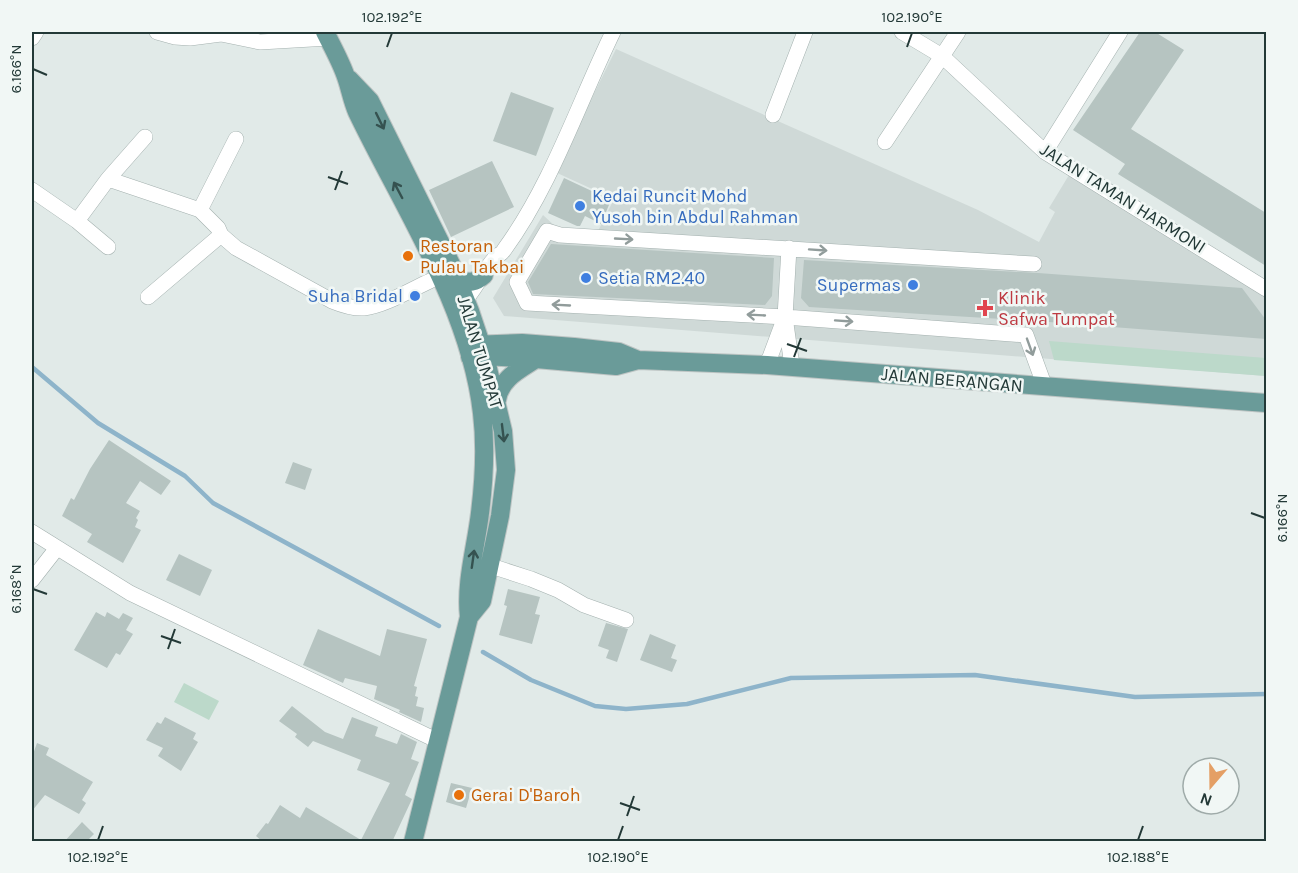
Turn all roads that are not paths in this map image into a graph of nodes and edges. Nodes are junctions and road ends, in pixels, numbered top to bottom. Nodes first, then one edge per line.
1 (36, 32) edge
2 (157, 32) edge
3 (613, 32) edge
4 (805, 32) edge
5 (902, 32) edge
6 (958, 32) edge
7 (1116, 33) edge
8 (327, 35) edge
9 (32, 38) edge
10 (942, 56) junction
11 (345, 75) junction
12 (773, 115) dead end
13 (145, 137) dead end
14 (236, 139) dead end
15 (885, 142) dead end
16 (1045, 152) junction
17 (108, 179) junction
18 (32, 190) edge
19 (531, 207) junction
20 (200, 210) junction
21 (412, 217) junction
22 (77, 221) junction
23 (547, 231) junction
24 (221, 235) junction
25 (108, 247) dead end
26 (789, 248) junction
27 (503, 252) junction
28 (1034, 264) dead end
29 (484, 275) junction
30 (458, 280) junction
31 (430, 281) junction
32 (1266, 289) edge
33 (148, 297) dead end
34 (464, 313) junction
35 (785, 317) junction
36 (522, 343) junction
37 (476, 351) junction
38 (536, 358) junction
39 (638, 360) junction
40 (767, 365) junction
41 (792, 366) junction
42 (1045, 387) junction
43 (497, 400) junction
44 (1266, 403) edge
45 (482, 413) junction
46 (32, 532) edge
47 (57, 548) junction
48 (491, 566) junction
49 (32, 580) edge
50 (469, 617) junction
51 (626, 620) dead end
52 (438, 741) junction
53 (413, 842) edge

1 - 9 street
2 - 8 street
3 - 19 street
4 - 12 street
5 - 10 street, JALAN TAMAN HARMONI
6 - 10 street
7 - 16 street
8 - 11 main road, JALAN TUMPAT
10 - 15 street
10 - 16 street, JALAN TAMAN HARMONI
21 -> 11 main road, JALAN TUMPAT
11 -> 30 main road, JALAN TUMPAT
13 - 17 street
14 - 20 street
16 - 32 street, JALAN TAMAN HARMONI
17 - 20 street
17 - 22 street
18 - 22 street
19 - 23 street
19 - 27 street
20 - 24 street
21 - 31 main road
21 - 34 main road, JALAN TUMPAT
22 - 25 street
23 -> 26 street
35 -> 23 street
24 - 31 street
24 - 33 street
26 -> 28 street
26 - 35 street
27 - 29 street
27 - 34 street
29 - 30 main road
29 - 34 street
30 - 34 main road, JALAN TUMPAT
31 - 45 main road
34 - 36 main road
34 - 37 main road, JALAN TUMPAT
35 - 40 street
35 - 41 street
35 -> 42 street
36 - 37 main road, JALAN BERANGAN
36 - 39 main road, JALAN BERANGAN
37 - 38 main road, JALAN BERANGAN
37 - 43 main road, JALAN TUMPAT
37 - 45 main road, JALAN TUMPAT
38 - 39 main road, JALAN BERANGAN
38 - 43 main road
39 - 40 main road, JALAN BERANGAN
40 - 41 main road, JALAN BERANGAN
41 - 42 main road, JALAN BERANGAN
42 - 44 main road, JALAN BERANGAN
43 -> 48 main road, JALAN TUMPAT
50 -> 45 main road, JALAN TUMPAT
46 - 47 street
47 - 49 street
47 - 52 street
48 - 50 main road, JALAN TUMPAT
48 - 51 street
50 - 52 main road, JALAN TUMPAT
52 - 53 main road, JALAN TUMPAT

